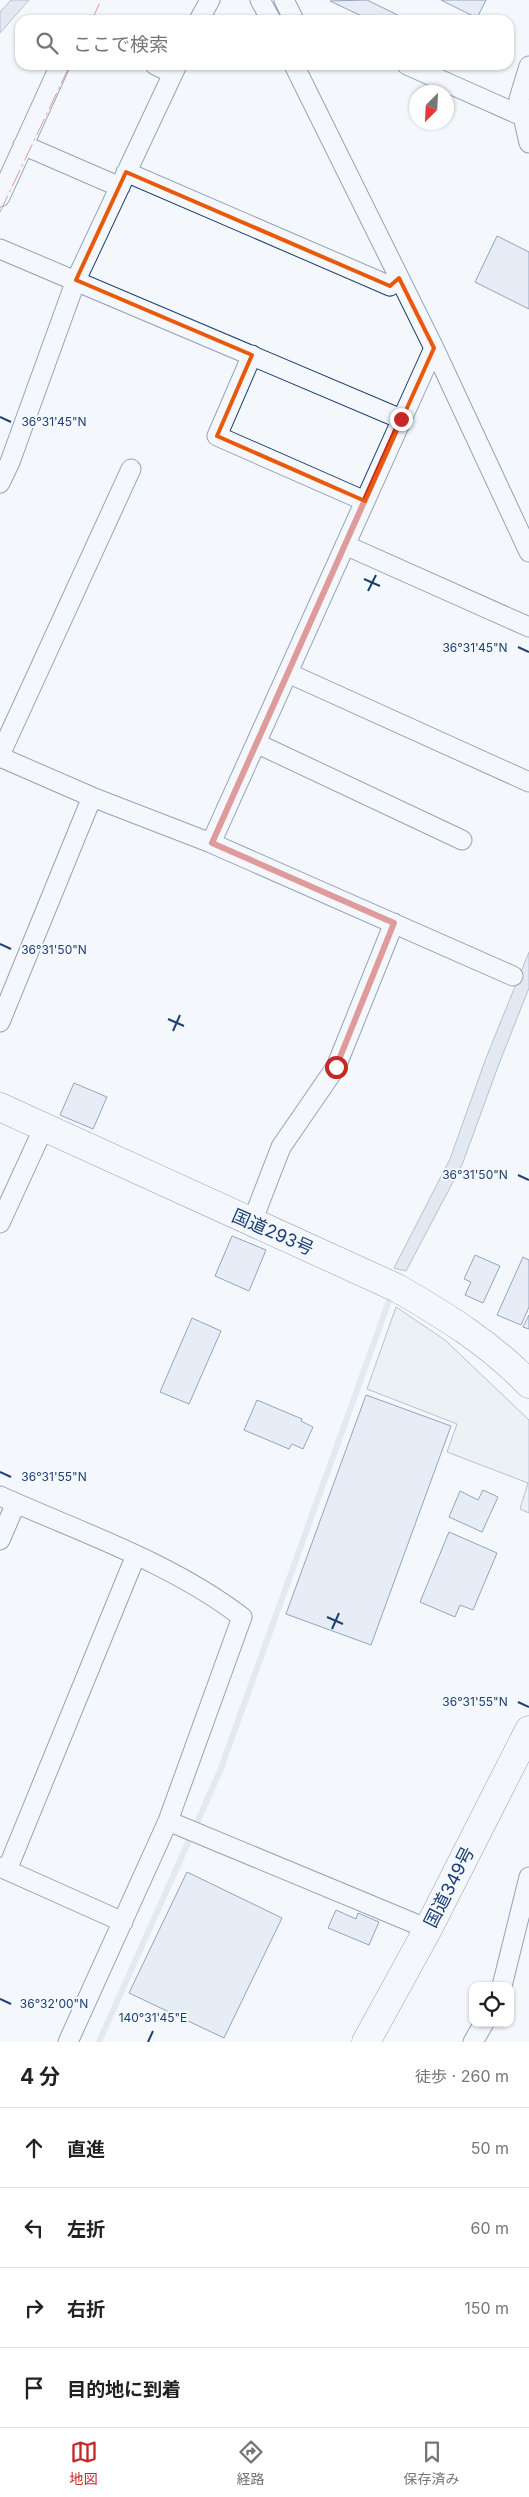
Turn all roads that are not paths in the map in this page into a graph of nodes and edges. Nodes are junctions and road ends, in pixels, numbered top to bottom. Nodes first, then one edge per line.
1 (210, 0) edge
2 (260, 0) edge
3 (284, 0) edge
4 (202, 15) edge
5 (268, 15) edge
6 (292, 15) edge
7 (529, 66) edge
8 (58, 70) edge
9 (175, 70) edge
10 (300, 70) edge
11 (418, 70) edge
12 (522, 116) junction
13 (529, 143) edge
14 (23, 145) junction
15 (123, 180) junction
16 (0, 197) edge
17 (0, 249) edge
18 (399, 278) junction
19 (76, 280) junction
20 (434, 348) junction
21 (252, 355) junction
22 (401, 419) junction
23 (5, 460) edge
24 (131, 469) dead end
25 (0, 483) edge
26 (365, 501) junction
27 (345, 545) junction
28 (529, 552) edge
29 (529, 627) edge
30 (288, 673) junction
31 (256, 743) junction
32 (0, 756) edge
33 (529, 782) edge
34 (92, 797) junction
35 (462, 840) dead end
36 (212, 843) junction
37 (394, 923) junction
38 (513, 976) dead end
39 (0, 1022) edge
40 (0, 1107) edge
41 (44, 1127) junction
42 (252, 1222) junction
43 (0, 1223) edge
44 (529, 1384) edge
45 (8, 1500) edge
46 (0, 1540) edge
47 (136, 1555) junction
48 (529, 1730) edge
49 (168, 1821) junction
50 (4, 1868) edge
51 (529, 1877) edge
52 (123, 1922) junction
53 (428, 1929) junction
54 (503, 1982) edge
55 (482, 2027) edge
56 (68, 2042) edge
57 (366, 2042) edge
58 (473, 2042) edge

1 - 4 street
2 - 5 street
3 - 6 street
7 - 12 street
8 - 14 street
9 - 15 street
10 - 18 street
11 - 12 street
12 - 13 street
14 - 15 street
14 - 16 street
15 - 18 street
15 - 19 street
17 - 19 street
18 - 20 street
19 - 21 street
19 - 23 street
20 - 22 street
20 - 28 street
21 - 22 street
21 - 26 street
22 - 26 street
23 - 25 street
24 - 32 street
26 - 27 street
27 - 29 street
27 - 30 street
30 - 31 street
30 - 33 street
31 - 35 street
31 - 36 street
32 - 34 street
34 - 36 street
34 - 39 street
36 - 37 street
37 - 38 street
37 - 42 street
40 - 41 highway, 国道293号
41 - 42 highway, 国道293号
41 - 43 street
42 - 44 highway, 国道293号
45 - 46 street
45 - 47 street
47 - 49 street
47 - 50 street
48 - 53 highway, 国道349号
49 - 52 street
49 - 53 street
50 - 52 street
51 - 54 street
52 - 56 street
53 - 57 highway, 国道349号
55 - 58 street

